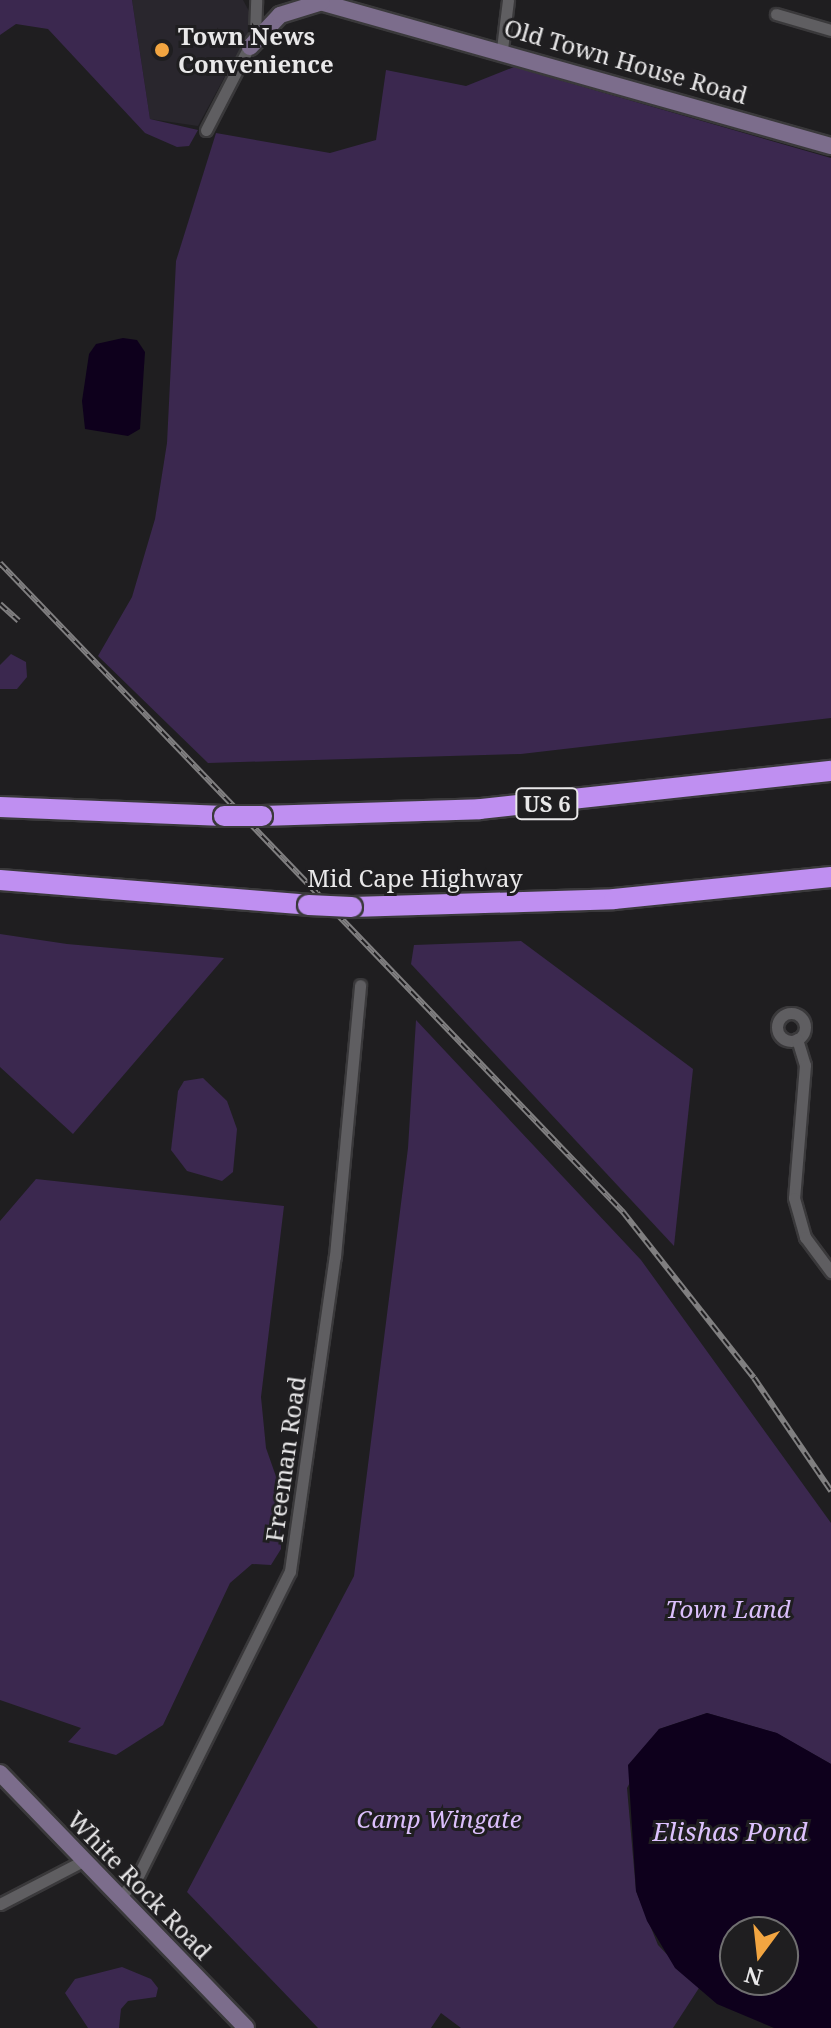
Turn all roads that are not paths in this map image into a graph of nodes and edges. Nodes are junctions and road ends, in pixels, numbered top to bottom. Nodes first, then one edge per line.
1 (256, 0) edge
2 (508, 0) edge
3 (318, 1) edge
4 (776, 14) dead end
5 (831, 30) edge
6 (250, 47) junction
7 (502, 49) junction
8 (206, 130) dead end
9 (831, 146) edge
10 (831, 771) edge
11 (0, 807) edge
12 (831, 877) edge
13 (0, 880) edge
14 (360, 985) dead end
15 (797, 1039) dead end
16 (831, 1272) edge
17 (0, 1773) edge
18 (83, 1861) junction
19 (119, 1898) junction
20 (0, 1904) edge
21 (245, 2028) edge

1 - 6 street
2 - 7 street
3 - 6 main road
3 - 7 main road, Old Town House Road
4 - 5 street
6 - 8 street
7 - 9 main road, Old Town House Road
10 - 11 highway, US 6, bridge
12 - 13 highway, Mid Cape Highway, bridge
14 - 19 street, Freeman Road
15 - 16 street
17 - 18 main road, White Rock Road
18 - 19 main road, White Rock Road
18 - 20 street
19 - 21 main road, White Rock Road

